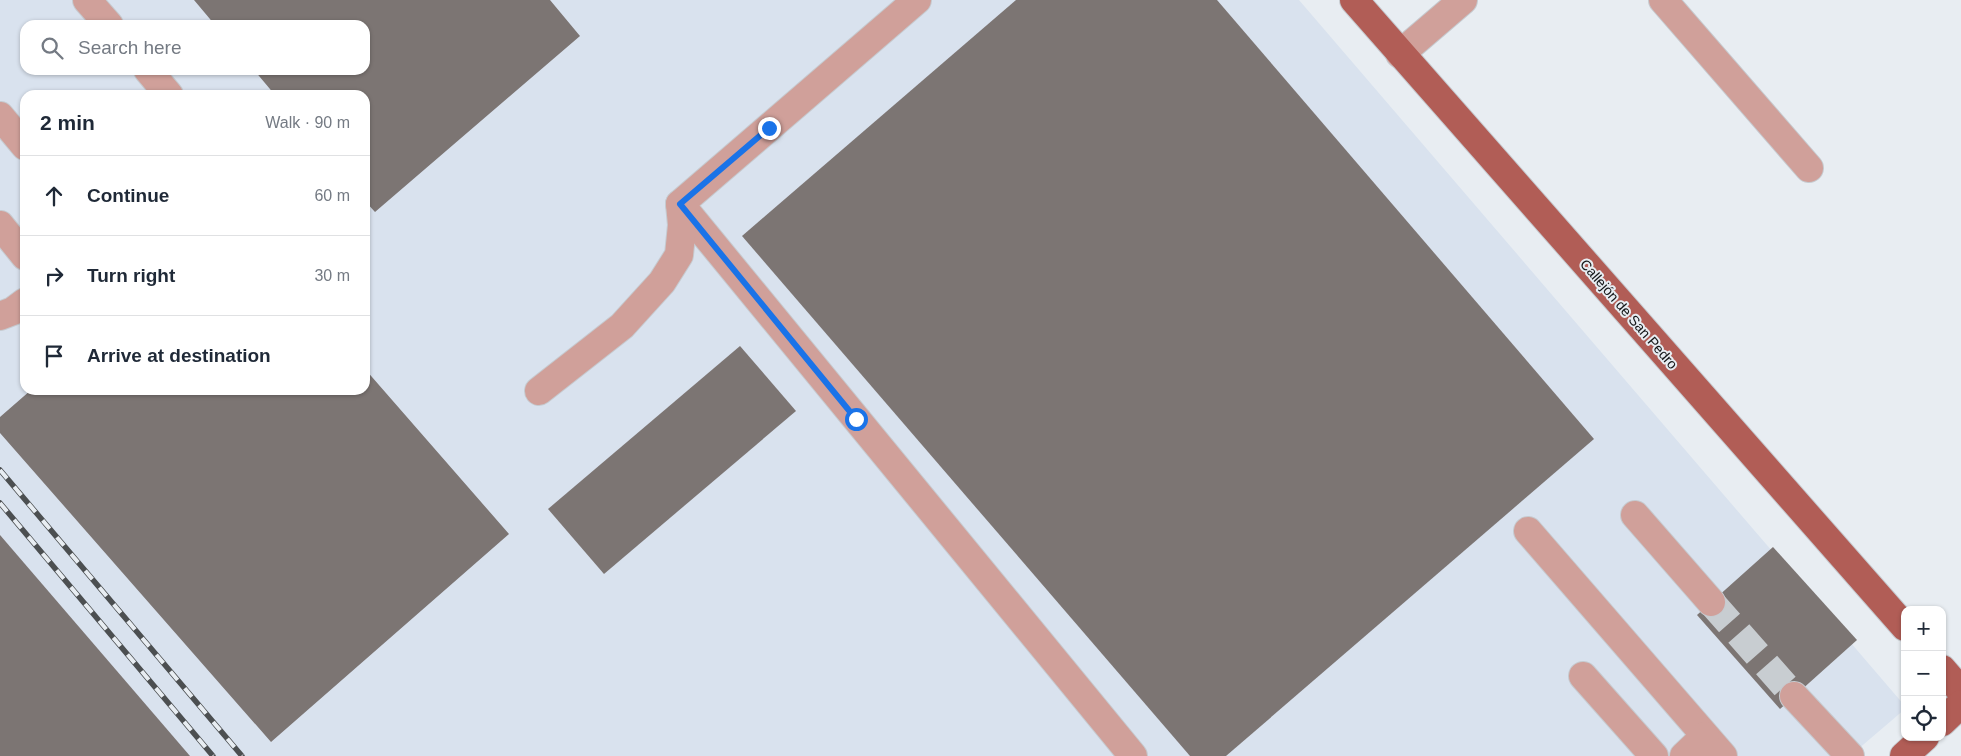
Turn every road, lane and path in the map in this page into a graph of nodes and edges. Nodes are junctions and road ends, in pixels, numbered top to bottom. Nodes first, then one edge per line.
1 (87, 0) edge
2 (917, 0) edge
3 (1354, 0) edge
4 (1463, 0) edge
5 (1664, 0) edge
6 (105, 20) edge
7 (1400, 54) junction
8 (152, 75) edge
9 (166, 90) edge
10 (0, 116) edge
11 (20, 140) edge
12 (1810, 168) dead end
13 (680, 204) junction
14 (0, 225) edge
15 (20, 250) edge
16 (20, 305) edge
17 (0, 316) edge
18 (539, 391) dead end
19 (1635, 515) dead end
20 (1528, 531) dead end
21 (1711, 602) tunnel mouth
22 (1901, 622) edge
23 (1946, 674) edge
24 (1583, 676) dead end
25 (1961, 691) edge
26 (1794, 696) tunnel mouth
27 (1961, 704) edge
28 (1946, 719) edge
29 (1706, 736) junction
30 (1923, 741) edge
31 (1134, 756) edge
32 (1654, 756) edge
33 (1684, 756) edge
34 (1723, 756) edge
35 (1850, 756) edge
36 (1904, 756) edge

1 - 6 street
2 - 13 street
3 - 7 main road, Callejón de San Pedro
4 - 7 street
5 - 12 street
7 - 22 main road, Callejón de San Pedro
8 - 9 street
10 - 11 street
13 - 18 street
13 - 31 street
14 - 15 street
16 - 17 street
19 - 21 street
20 - 29 street
23 - 25 main road
24 - 32 street
26 - 35 street
27 - 28 main road
29 - 33 street
29 - 34 street
30 - 36 main road

